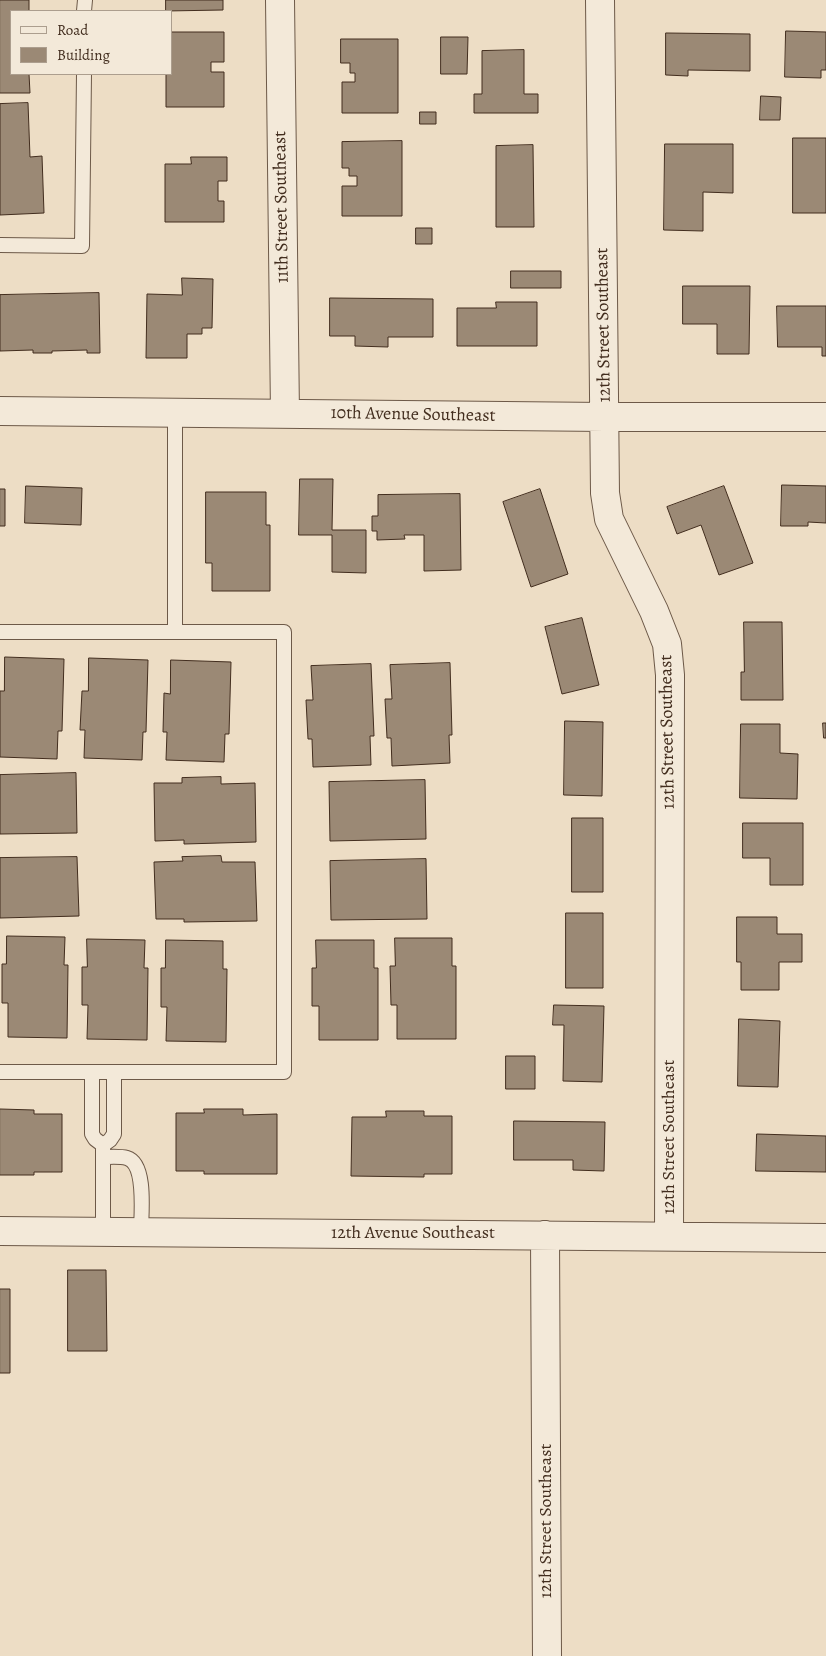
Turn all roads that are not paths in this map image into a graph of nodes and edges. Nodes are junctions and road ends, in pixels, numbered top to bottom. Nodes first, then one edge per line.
1 (280, 0) edge
2 (600, 0) edge
3 (84, 75) edge
4 (0, 245) edge
5 (0, 411) edge
6 (175, 413) junction
7 (285, 414) junction
8 (605, 417) junction
9 (826, 417) edge
10 (0, 632) edge
11 (175, 632) junction
12 (0, 1072) edge
13 (92, 1072) junction
14 (114, 1072) junction
15 (103, 1151) junction
16 (0, 1231) edge
17 (103, 1232) junction
18 (141, 1232) junction
19 (545, 1235) junction
20 (669, 1236) junction
21 (826, 1238) edge
22 (547, 1656) edge

1 - 7 street, 11th Street Southeast
2 - 8 street, 12th Street Southeast
3 - 4 lane
5 - 6 street, 10th Avenue Southeast
6 - 7 street, 10th Avenue Southeast
6 - 11 lane
7 - 8 street, 10th Avenue Southeast
8 - 9 street, 10th Avenue Southeast
8 - 20 street, 12th Street Southeast
10 - 11 lane
11 - 14 lane
12 - 13 lane
13 - 14 lane
13 - 15 lane
14 - 15 lane
15 - 17 lane
15 - 18 lane
16 - 17 street, 12th Avenue Southeast
17 - 18 street, 12th Avenue Southeast
18 - 19 street, 12th Avenue Southeast
19 - 20 street, 12th Avenue Southeast
19 - 22 street, 12th Street Southeast
20 - 21 street, 12th Avenue Southeast

